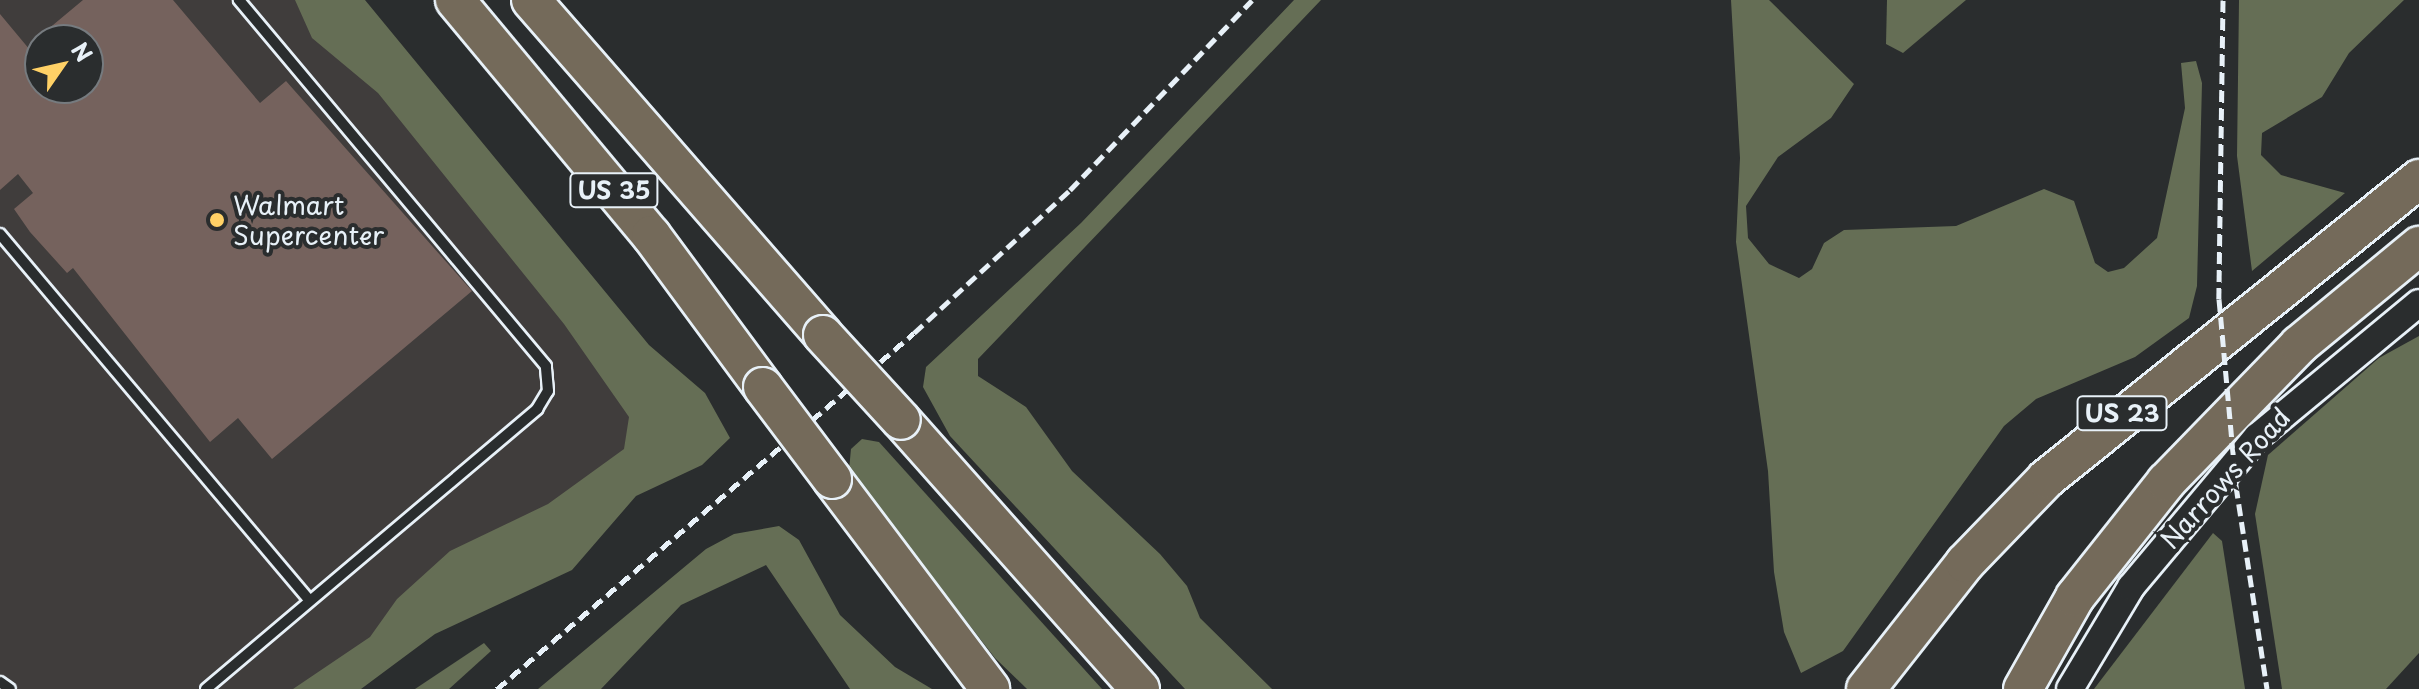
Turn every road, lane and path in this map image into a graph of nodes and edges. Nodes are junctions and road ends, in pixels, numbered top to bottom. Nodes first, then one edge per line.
1 (239, 0) edge
2 (455, 0) edge
3 (531, 0) edge
4 (2419, 179) edge
5 (0, 234) edge
6 (2419, 246) edge
7 (2419, 303) edge
8 (308, 598) junction
9 (0, 682) edge
10 (10, 689) edge
11 (206, 689) edge
12 (990, 689) edge
13 (1140, 689) edge
14 (1866, 689) edge
15 (2023, 689) edge
16 (2070, 689) edge

1 - 8 lane
2 - 12 highway, US 35, bridge
3 - 13 highway, US 35, bridge
4 - 14 highway, US 23
5 - 8 lane
6 - 15 highway, US 23
7 - 16 street, Narrows Road
8 - 11 lane
9 - 10 lane

